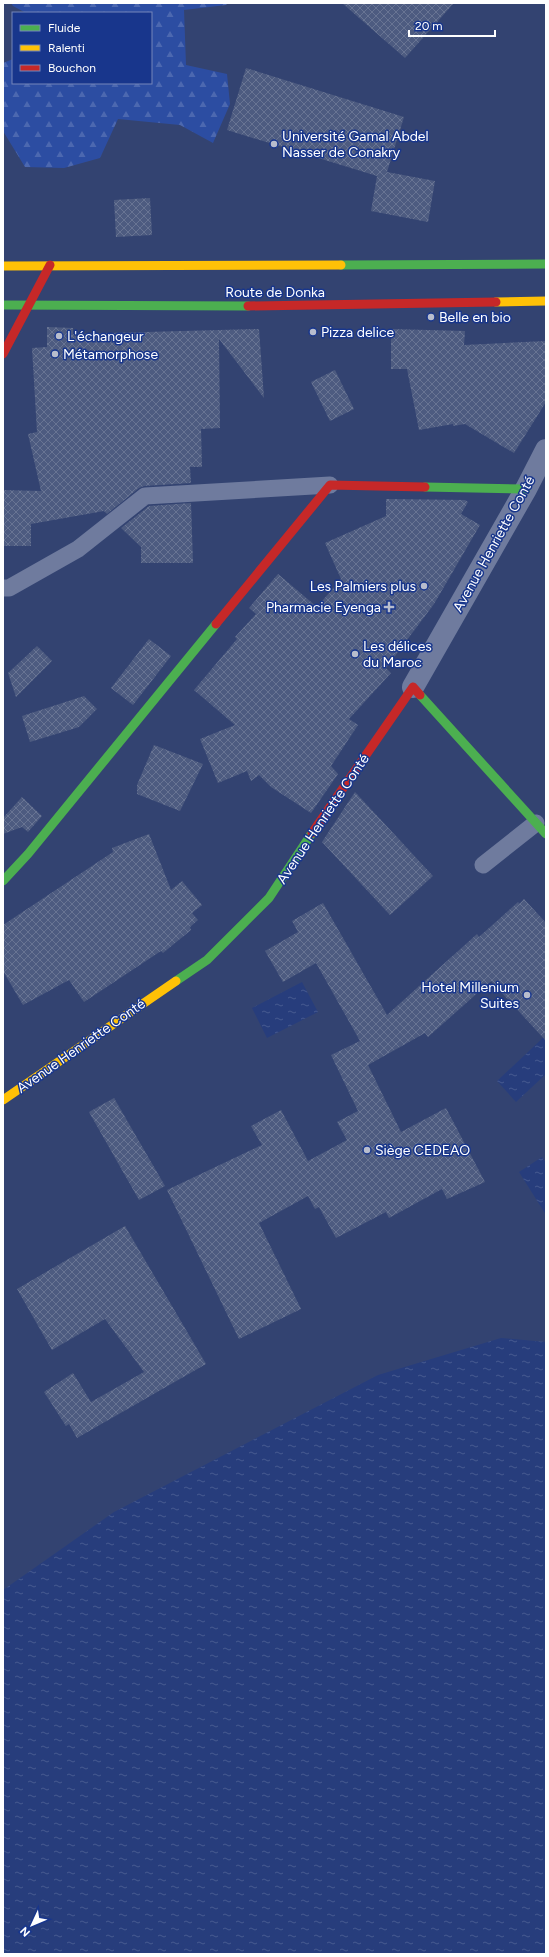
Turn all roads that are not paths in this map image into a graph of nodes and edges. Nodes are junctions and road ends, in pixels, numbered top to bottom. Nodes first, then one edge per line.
1 (546, 264) edge
2 (50, 265) junction
3 (3, 266) edge
4 (546, 301) edge
5 (30, 304) junction
6 (3, 305) edge
7 (3, 354) edge
8 (546, 450) edge
9 (330, 485) junction
10 (526, 489) junction
11 (3, 588) edge
12 (413, 687) junction
13 (541, 828) edge
14 (483, 865) dead end
15 (3, 881) edge
16 (3, 1100) edge

1 - 2 main road, Route de Donka
2 - 3 main road, Route de Donka
2 - 5 main road
4 - 5 main road, Route de Donka
5 - 6 main road, Route de Donka
5 - 7 main road
8 - 10 street, Avenue Henriette Conté
9 - 10 main road
9 - 11 lane
9 - 15 main road
10 - 12 street, Avenue Henriette Conté
12 - 13 main road
12 - 16 main road, Avenue Henriette Conté
13 - 14 lane

